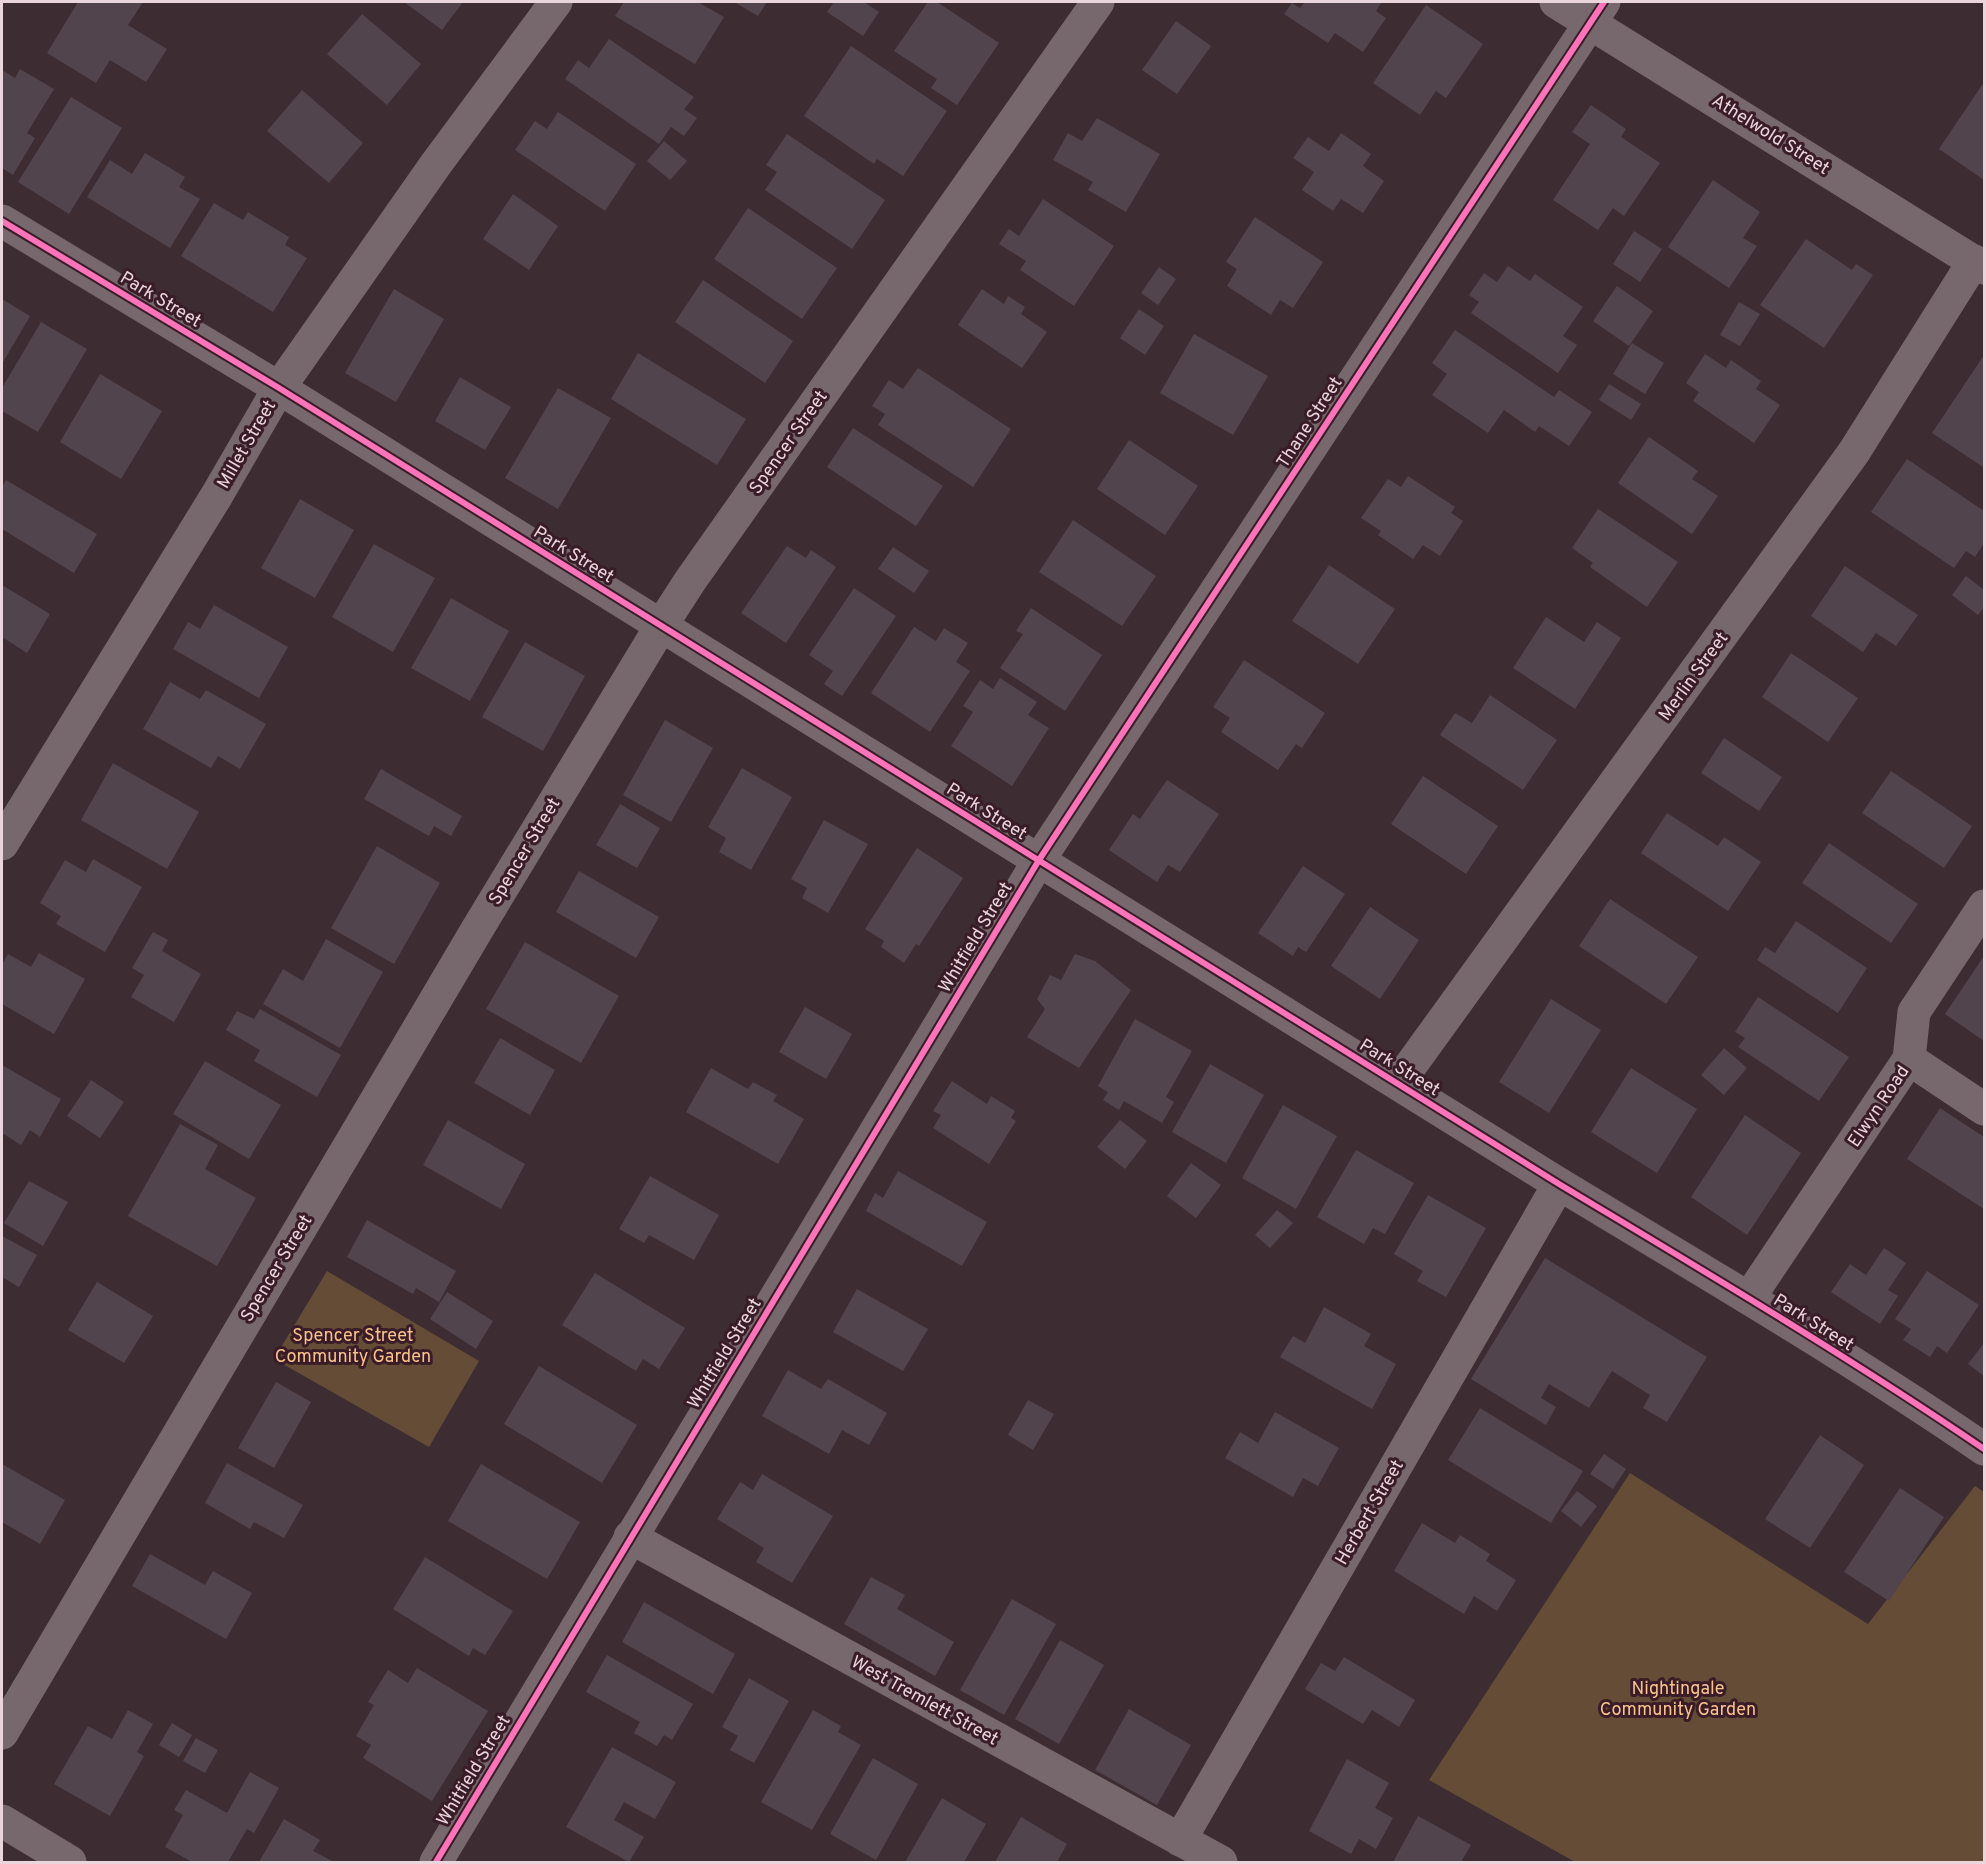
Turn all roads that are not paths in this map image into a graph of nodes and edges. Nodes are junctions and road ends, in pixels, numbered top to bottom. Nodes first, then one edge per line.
1 (556, 2) edge
2 (1098, 2) edge
3 (1556, 2) edge
4 (1597, 12) edge
5 (2, 221) edge
6 (1979, 265) edge
7 (279, 388) junction
8 (661, 626) junction
9 (2, 844) edge
10 (1039, 860) junction
11 (1984, 906) edge
12 (1909, 1059) junction
13 (1398, 1083) junction
14 (1984, 1109) edge
15 (1559, 1184) junction
16 (1749, 1299) junction
17 (1984, 1449) edge
18 (630, 1538) junction
19 (2, 1732) edge
20 (2, 1821) edge
21 (1180, 1840) junction
22 (70, 1863) edge
23 (436, 1863) edge
24 (1221, 1863) edge

1 - 7 street, Millet Street
2 - 8 street, Spencer Street
3 - 4 street, Athelwold Street
4 - 6 street, Athelwold Street
4 - 10 street, Thane Street
5 - 7 street, Park Street
6 - 13 street, Merlin Street
7 - 8 street, Park Street
7 - 9 street, Millet Street
8 - 10 street, Park Street
8 - 19 street, Spencer Street
10 - 13 street, Park Street
10 - 18 street, Whitfield Street
11 - 12 street, Elwyn Road
12 - 14 street
12 - 16 street, Elwyn Road
13 - 15 street, Park Street
15 - 16 street, Park Street
15 - 21 street, Herbert Street
16 - 17 street, Park Street
18 - 21 street, West Tremlett Street
18 - 23 street, Whitfield Street
20 - 22 street
21 - 24 street, West Tremlett Street

